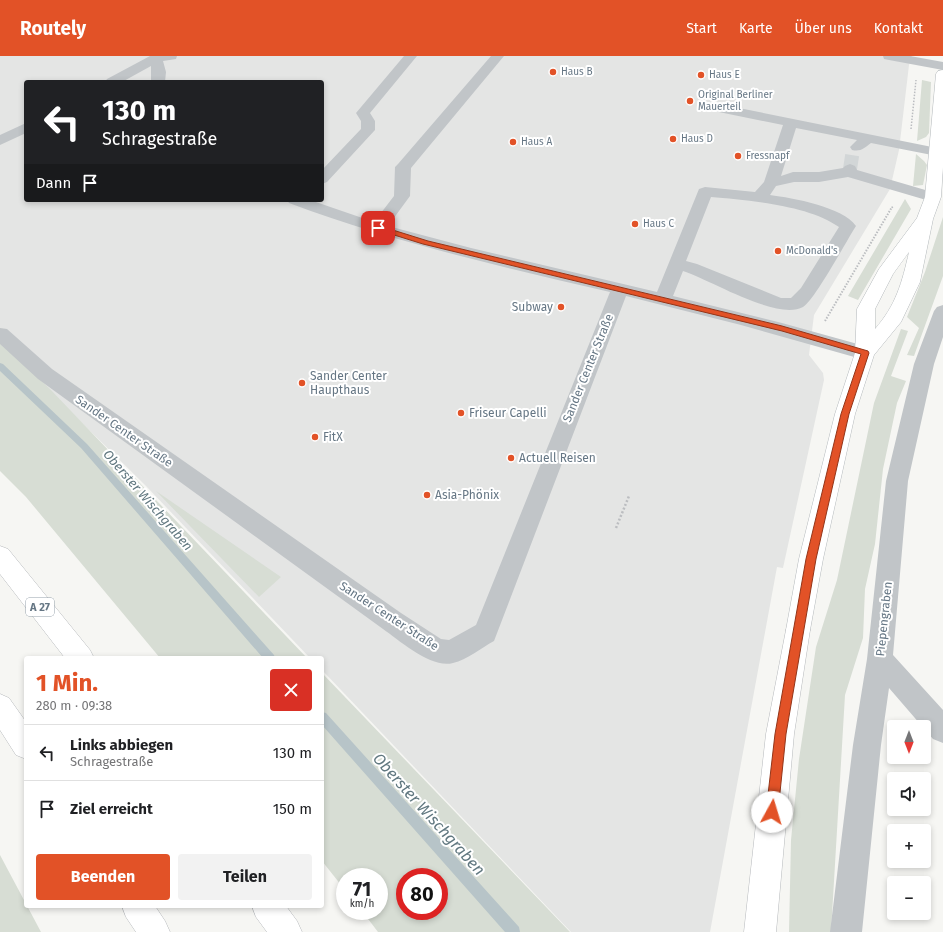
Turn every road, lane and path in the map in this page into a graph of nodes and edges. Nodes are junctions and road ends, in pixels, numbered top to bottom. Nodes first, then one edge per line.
1 (171, 56) edge
2 (411, 56) edge
3 (498, 56) edge
4 (889, 56) edge
5 (156, 57) edge
6 (943, 66) edge
7 (943, 74) edge
8 (116, 80) edge
9 (158, 80) edge
10 (719, 108) dead end
11 (791, 122) junction
12 (24, 128) edge
13 (868, 138) junction
14 (0, 141) edge
15 (853, 150) tunnel mouth
16 (937, 152) junction
17 (324, 177) edge
18 (771, 183) junction
19 (760, 197) junction
20 (933, 197) junction
21 (302, 202) edge
22 (925, 219) junction
23 (378, 228) junction
24 (676, 264) junction
25 (620, 289) junction
26 (663, 299) junction
27 (943, 311) edge
28 (0, 334) edge
29 (865, 353) junction
30 (629, 496) dead end
31 (616, 528) dead end
32 (0, 556) edge
33 (78, 656) edge
34 (880, 659) junction
35 (0, 708) edge
36 (943, 730) edge
37 (24, 742) edge
38 (138, 908) edge
39 (268, 908) edge
40 (154, 932) edge
41 (286, 932) edge
42 (760, 932) edge
43 (846, 932) edge

1 - 5 street
2 - 17 street
3 - 23 street
4 - 6 street
5 - 8 street
5 - 9 street
7 - 16 main road
10 - 11 street
11 - 13 street
11 - 18 street
12 - 14 street
13 - 15 street
13 - 16 street
16 - 20 main road
18 - 19 street
18 - 20 street
19 - 24 street
19 - 24 street
20 - 22 main road
21 - 23 street
22 - 29 main road
22 - 29 main road
23 - 25 street
24 - 26 street
25 - 26 street
25 - 28 street, Sander Center Straße
26 - 29 street
27 - 34 street, Piepengraben
29 - 42 main road
30 - 31 path
32 - 33 main road, A 27
34 - 36 street
34 - 43 street, Piepengraben
35 - 37 main road
38 - 40 main road
39 - 41 main road

